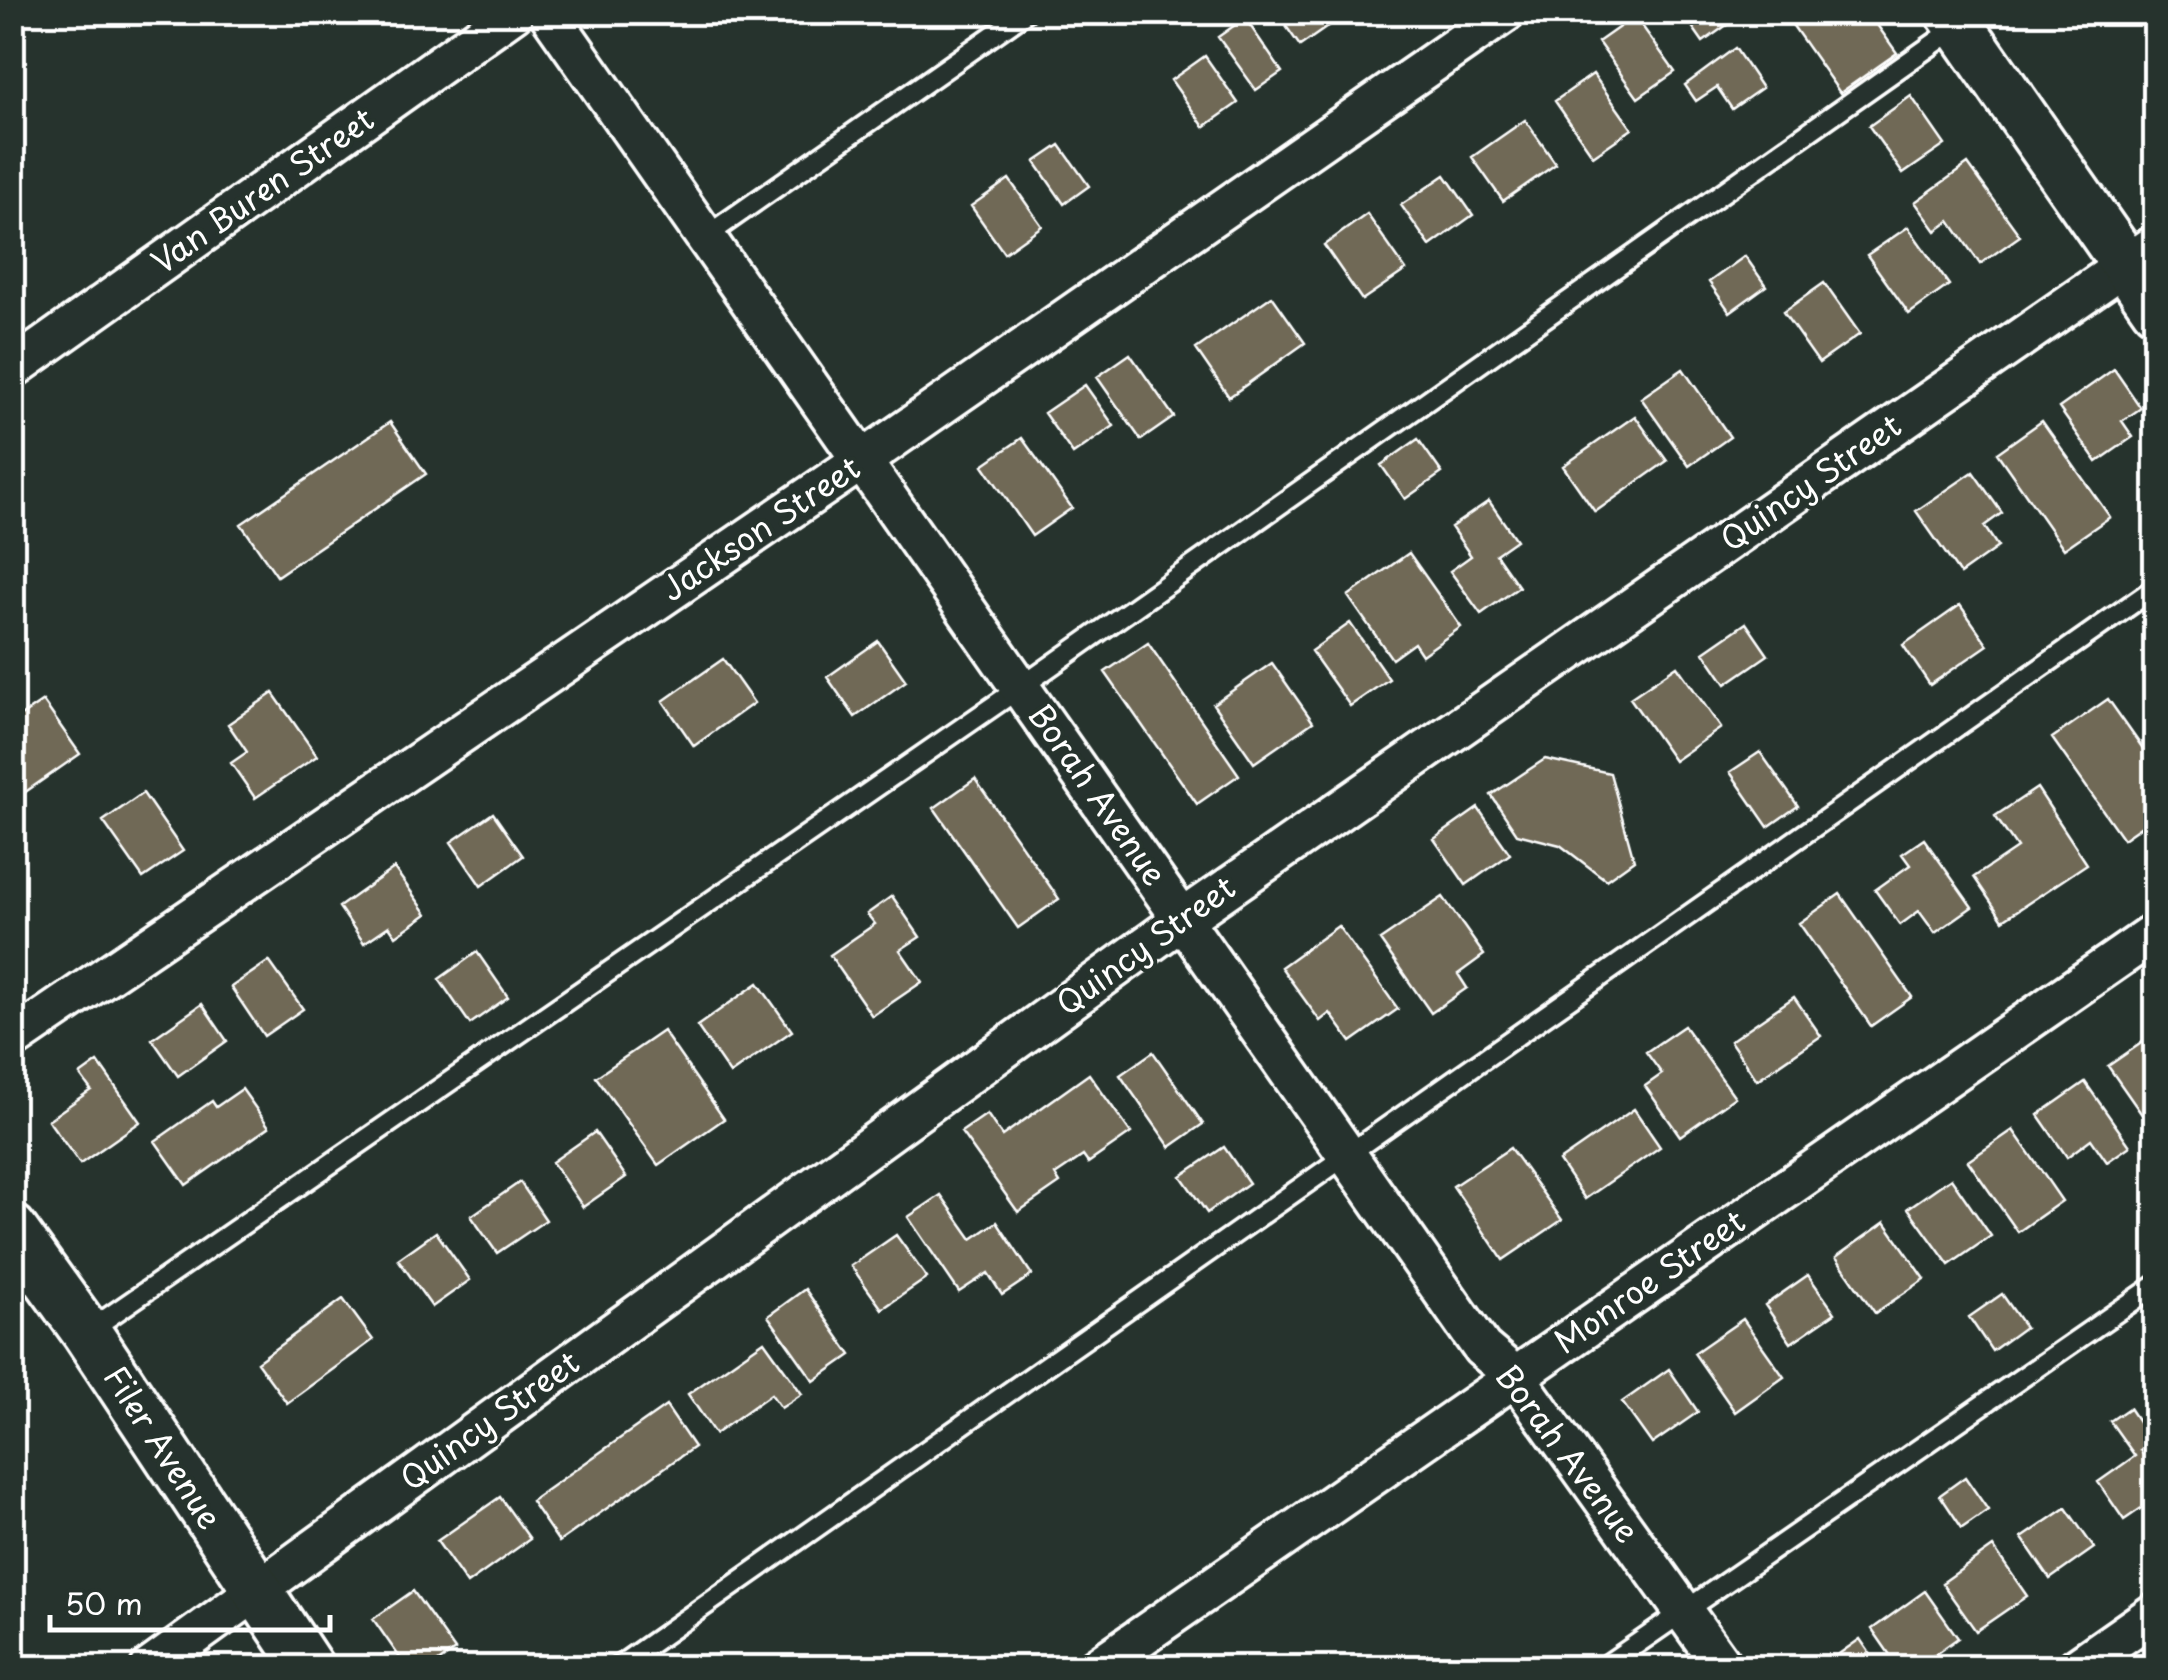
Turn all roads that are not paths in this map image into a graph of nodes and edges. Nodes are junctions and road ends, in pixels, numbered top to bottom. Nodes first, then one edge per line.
1 (514, 12) edge
2 (548, 12) edge
3 (1026, 12) edge
4 (1506, 12) edge
5 (1962, 17) edge
6 (705, 237) junction
7 (2140, 255) edge
8 (2156, 308) edge
9 (12, 369) edge
10 (862, 460) junction
11 (2156, 588) edge
12 (1020, 687) junction
13 (1183, 919) junction
14 (2156, 932) edge
15 (12, 1040) edge
16 (1348, 1154) junction
17 (12, 1230) edge
18 (2156, 1285) edge
19 (87, 1333) junction
20 (1515, 1376) junction
21 (256, 1590) junction
22 (1684, 1612) junction
23 (2156, 1612) edge
24 (150, 1668) edge
25 (309, 1668) edge
26 (616, 1668) edge
27 (1096, 1668) edge
28 (1602, 1668) edge
29 (1724, 1668) edge
30 (2076, 1668) edge

1 - 9 street, Van Buren Street
2 - 6 street, Borah Avenue
3 - 6 lane
4 - 10 street, Jackson Street
5 - 7 street
5 - 12 lane
6 - 10 street, Borah Avenue
7 - 8 street
7 - 13 street, Quincy Street
10 - 12 street, Borah Avenue
10 - 15 street, Jackson Street
11 - 16 lane
12 - 13 street, Borah Avenue
12 - 19 lane
13 - 16 street, Borah Avenue
13 - 21 street, Quincy Street
14 - 20 street, Monroe Street
16 - 20 street, Borah Avenue
16 - 26 lane
17 - 19 street, Filer Avenue
18 - 22 lane
19 - 21 street, Filer Avenue
20 - 22 street, Borah Avenue
20 - 27 street, Monroe Street
21 - 24 street, Quincy Street
21 - 25 street, Filer Avenue
22 - 28 lane
22 - 29 street, Borah Avenue
23 - 30 street

